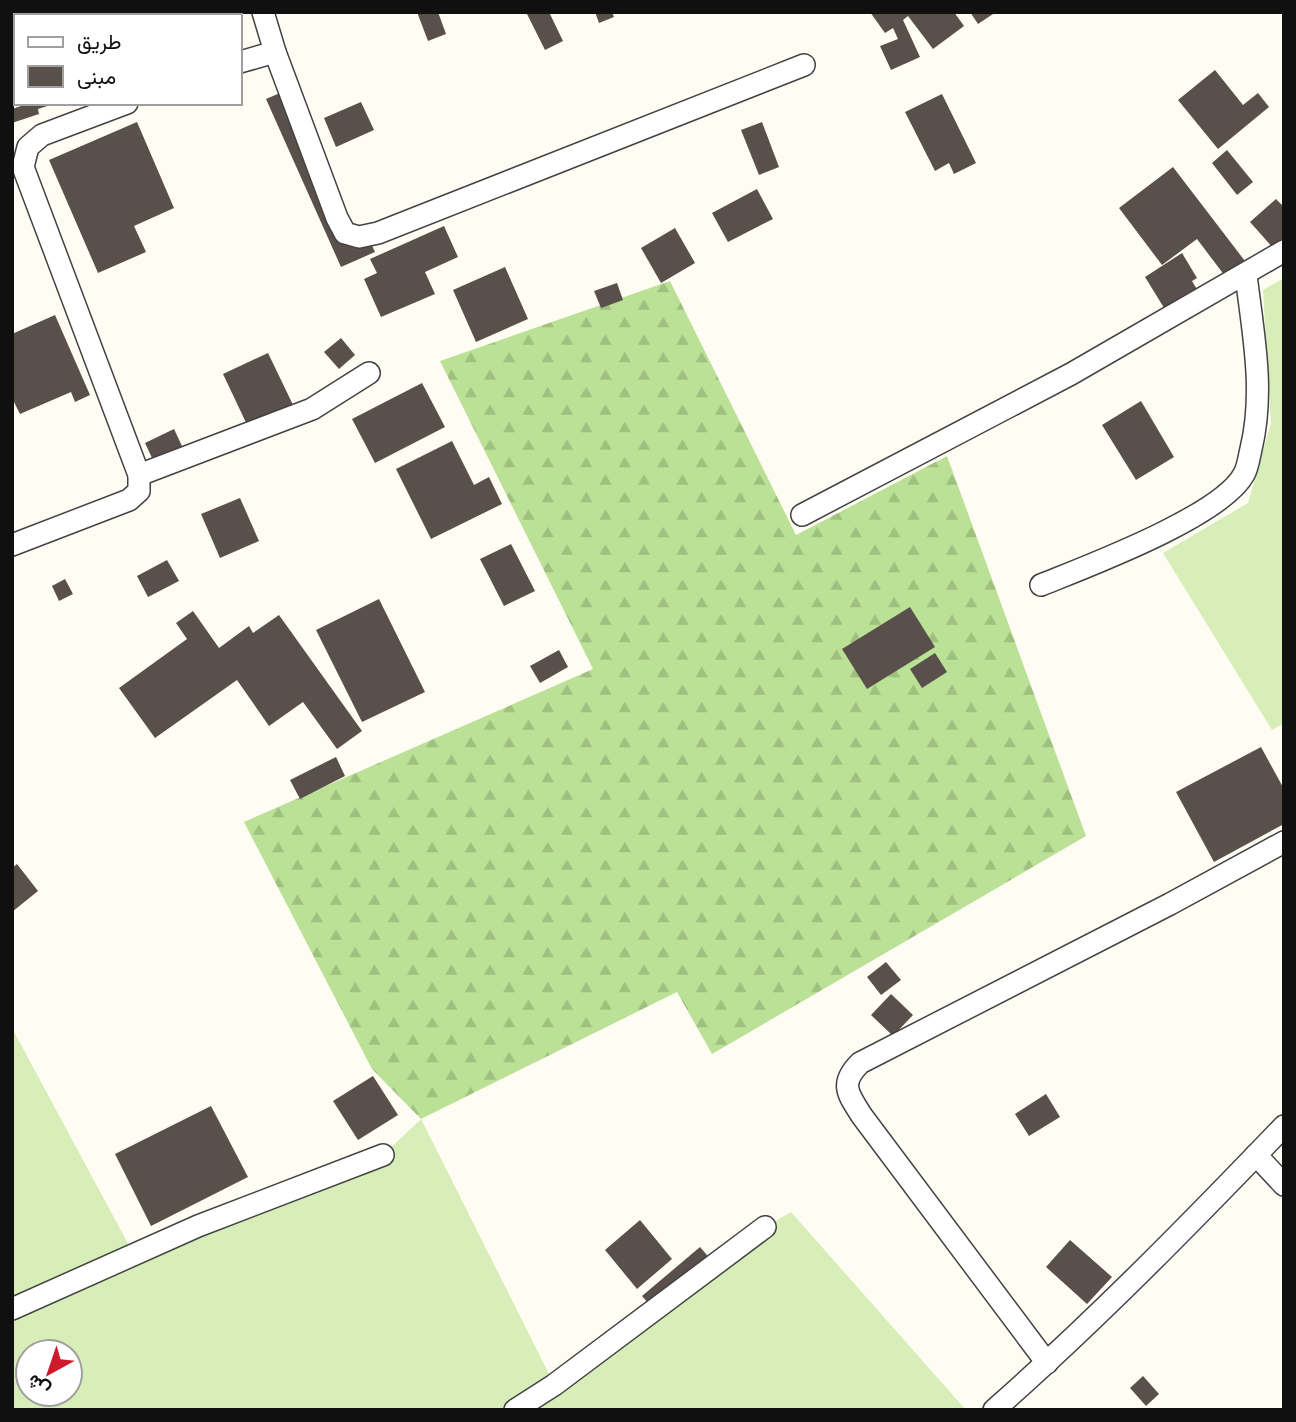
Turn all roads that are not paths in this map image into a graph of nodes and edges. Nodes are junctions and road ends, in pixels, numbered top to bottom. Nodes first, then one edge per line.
1 (262, 12) edge
2 (275, 52) junction
3 (242, 61) edge
4 (804, 65) dead end
5 (122, 105) edge
6 (1284, 251) edge
7 (1246, 275) junction
8 (369, 373) dead end
9 (139, 475) junction
10 (802, 515) dead end
11 (12, 545) edge
12 (1041, 585) dead end
13 (1284, 842) edge
14 (1284, 1126) edge
15 (383, 1155) dead end
16 (1256, 1155) junction
17 (1284, 1185) edge
18 (765, 1227) dead end
19 (12, 1309) edge
20 (1048, 1363) junction
21 (515, 1410) edge
22 (994, 1410) edge

1 - 2 street
2 - 3 street
2 - 4 street
5 - 9 street
6 - 7 street
7 - 10 street
7 - 12 street
8 - 9 street
9 - 11 street
13 - 20 street
14 - 16 street
15 - 19 street
16 - 17 street
16 - 20 street
18 - 21 street
20 - 22 street

